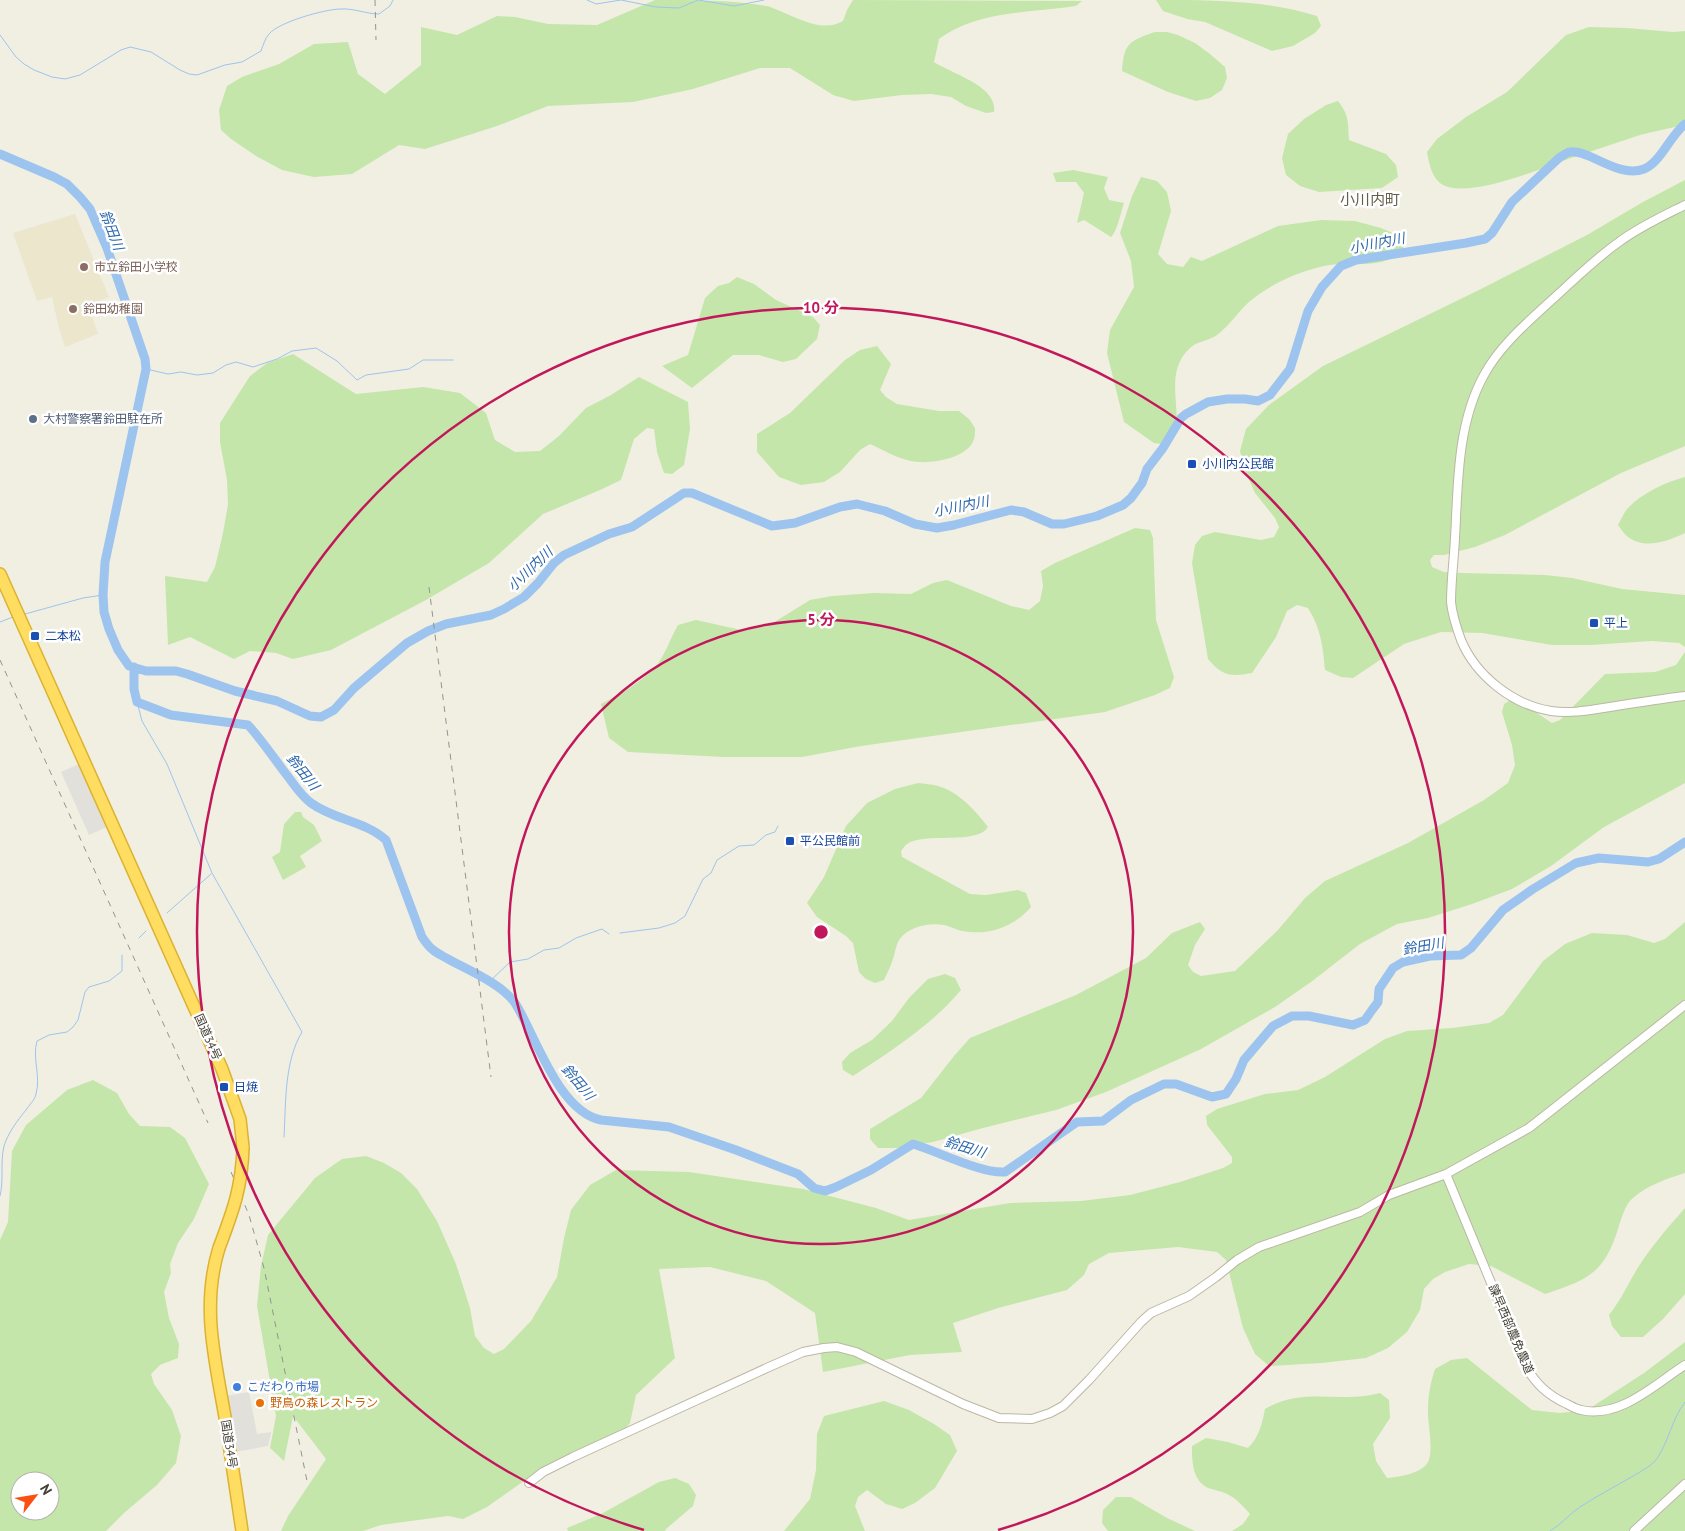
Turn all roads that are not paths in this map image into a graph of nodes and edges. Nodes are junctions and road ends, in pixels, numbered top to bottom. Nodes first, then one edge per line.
1 (1685, 205) edge
2 (0, 574) edge
3 (1685, 696) edge
4 (1685, 1005) edge
5 (1446, 1174) junction
6 (1685, 1365) edge
7 (529, 1483) dead end
8 (1685, 1484) edge
9 (242, 1531) edge
10 (1634, 1531) edge

1 - 3 street
2 - 9 highway, 国道34号, bridge
4 - 5 street
5 - 6 street, 諫早西部農免農道
5 - 7 street
8 - 10 street

